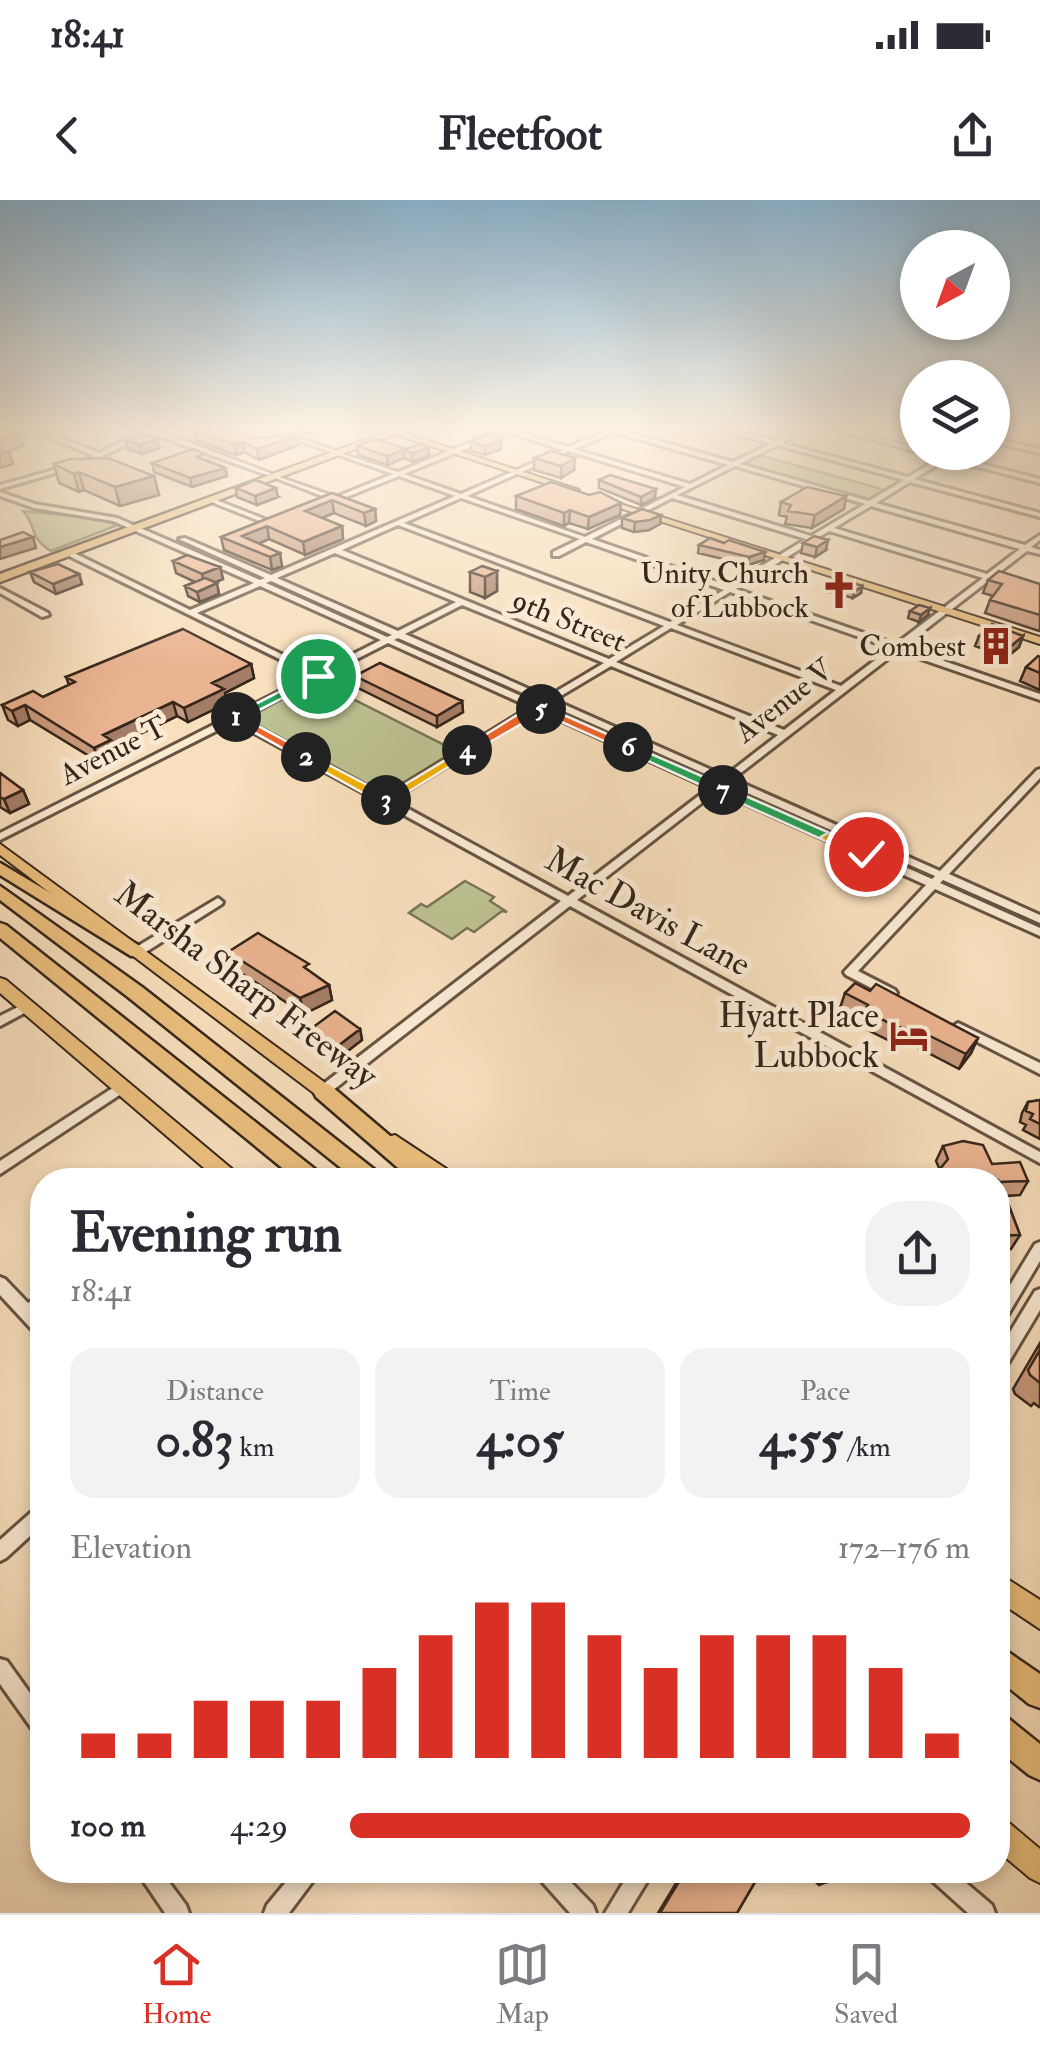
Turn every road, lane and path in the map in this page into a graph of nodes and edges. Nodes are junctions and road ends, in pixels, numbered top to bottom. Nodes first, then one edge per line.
1 (31, 508) edge
2 (183, 508) edge
3 (187, 508) edge
4 (231, 508) edge
5 (433, 508) edge
6 (496, 508) edge
7 (629, 508) edge
8 (649, 508) edge
9 (711, 508) edge
10 (863, 508) edge
11 (888, 508) edge
12 (641, 512) junction
13 (288, 518) edge
14 (398, 523) junction
15 (139, 524) junction
16 (272, 524) junction
17 (829, 529) junction
18 (258, 530) edge
19 (1040, 536) edge
20 (586, 539) junction
21 (812, 539) junction
22 (212, 548) junction
23 (1026, 548) junction
24 (335, 550) junction
25 (1040, 552) edge
26 (67, 553) junction
27 (196, 554) junction
28 (556, 554) dead end
29 (782, 558) junction
30 (0, 576) edge
31 (988, 577) junction
32 (271, 578) junction
33 (260, 583) junction
34 (0, 590) edge
35 (730, 590) junction
36 (462, 602) junction
37 (944, 610) junction
38 (190, 613) junction
39 (45, 615) dead end
40 (671, 626) junction
41 (399, 634) junction
42 (388, 640) junction
43 (1040, 641) edge
44 (896, 648) junction
45 (610, 663) junction
46 (318, 676) junction
47 (842, 690) junction
48 (1040, 698) edge
49 (548, 700) junction
50 (538, 707) junction
51 (234, 718) junction
52 (785, 734) junction
53 (1040, 772) edge
54 (721, 783) junction
55 (385, 800) junction
56 (0, 836) edge
57 (0, 848) edge
58 (0, 868) edge
59 (937, 880) junction
60 (0, 892) edge
61 (570, 901) junction
62 (218, 902) dead end
63 (1040, 919) edge
64 (0, 929) edge
65 (1040, 932) edge
66 (137, 952) junction
67 (0, 984) edge
68 (912, 1004) edge
69 (26, 1007) junction
70 (942, 1019) edge
71 (0, 1022) edge
72 (1040, 1069) edge
73 (122, 1088) junction
74 (324, 1091) junction
75 (1038, 1156) edge
76 (0, 1168) edge
77 (208, 1168) edge
78 (299, 1168) edge
79 (357, 1168) edge
80 (412, 1168) edge
81 (430, 1168) edge
82 (1040, 1248) edge
83 (0, 1284) edge
84 (1040, 1296) edge
85 (1010, 1298) edge
86 (30, 1311) edge
87 (27, 1313) junction
88 (30, 1316) edge
89 (1010, 1345) edge
90 (30, 1525) edge
91 (0, 1552) edge
92 (1010, 1595) edge
93 (1040, 1616) edge
94 (0, 1668) edge
95 (1010, 1670) edge
96 (1040, 1694) edge
97 (30, 1709) edge
98 (1010, 1740) edge
99 (1040, 1764) edge
100 (1010, 1842) edge
101 (1040, 1868) edge
102 (156, 1883) edge
103 (299, 1883) edge
104 (556, 1883) edge
105 (636, 1883) edge
106 (950, 1883) edge
107 (178, 1913) edge
108 (275, 1913) edge
109 (584, 1913) edge
110 (616, 1913) edge
111 (984, 1913) edge

1 - 15 street
2 - 15 highway
3 - 15 highway
4 - 16 street
5 - 14 street
6 - 20 street
7 - 12 main road
8 - 12 street
9 - 21 street
10 - 17 street
11 - 23 street
12 - 20 street
12 - 29 main road
13 - 16 street
14 - 24 street
14 - 40 street
15 - 22 street
15 - 26 highway
15 - 27 street
15 - 30 highway
16 - 18 street
17 - 21 street
17 - 31 street
19 - 23 street, Avenue V
20 - 28 street
20 - 35 street
21 - 29 street
22 - 27 street
22 - 32 street
23 - 25 street
23 - 31 street, Avenue V
24 - 32 street
24 - 36 street, 9th Street
26 - 30 highway
26 - 38 street
27 - 33 street
29 - 35 street
29 - 37 main road
31 - 37 street, Avenue V
32 - 33 street
32 - 41 street
33 - 38 street
33 - 42 street
34 - 39 street
35 - 40 street
35 - 44 street
36 - 41 street, Avenue T
36 - 45 street, 9th Street
37 - 43 main road
37 - 44 street, Avenue V
38 - 46 street
40 - 45 street
40 - 47 street
41 - 42 street, Avenue T
41 - 49 street
42 - 46 street, Avenue T
42 - 50 street
44 - 47 street, Avenue V
44 - 48 street
45 - 49 street
45 - 52 street, 9th Street
46 - 51 street, Avenue T
47 - 52 street, Avenue V
49 - 50 street
49 - 54 street
50 - 54 street
50 - 55 street
51 - 55 street, Mac Davis Lane
51 - 56 street, Avenue T
52 - 54 street, Avenue V
53 - 59 street
54 - 59 street
54 - 61 street, Avenue V
55 - 61 street, Mac Davis Lane
57 - 66 main road, Marsha Sharp Freeway
58 - 66 highway
59 - 63 street
59 - 65 street
59 - 68 street
60 - 79 highway, Marsha Sharp Freeway
61 - 74 street, Avenue V
61 - 75 street, Mac Davis Lane
62 - 66 street
64 - 78 highway
66 - 74 main road, Marsha Sharp Freeway
67 - 69 main road
69 - 71 street
69 - 73 main road
70 - 72 street
73 - 76 street
73 - 77 main road
74 - 80 highway
74 - 81 main road, Marsha Sharp Freeway
82 - 85 street
83 - 87 street
84 - 89 street
86 - 87 street
87 - 88 street
90 - 91 street
92 - 93 main road
94 - 97 street
95 - 96 highway
98 - 99 highway
100 - 101 main road
102 - 107 street
103 - 108 street
104 - 109 street
105 - 110 street
106 - 111 street

